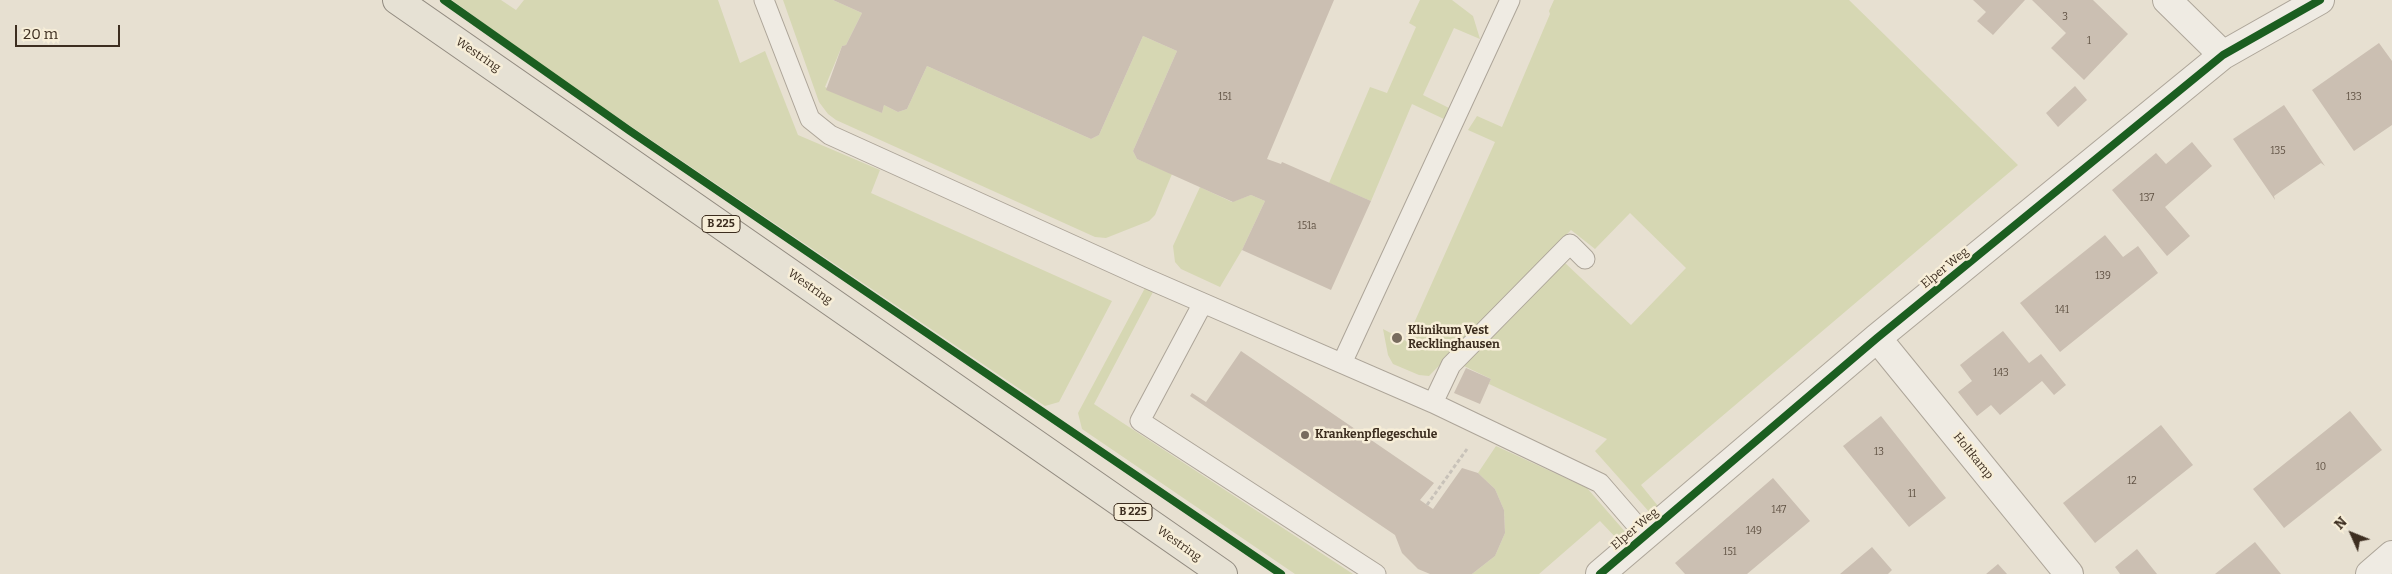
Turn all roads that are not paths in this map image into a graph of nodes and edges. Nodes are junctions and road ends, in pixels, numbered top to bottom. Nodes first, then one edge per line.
1 (397, 0) edge
2 (764, 0) edge
3 (1510, 0) edge
4 (2167, 0) edge
5 (2320, 0) edge
6 (2223, 55) junction
7 (1585, 259) dead end
8 (1203, 302) junction
9 (1878, 338) junction
10 (1342, 363) junction
11 (1433, 403) junction
12 (1645, 535) junction
13 (2392, 555) edge
14 (1223, 574) edge
15 (1376, 574) edge
16 (1600, 574) edge
17 (2068, 574) edge
18 (2370, 574) edge

1 - 14 main road, Westring / B 225
2 - 8 lane
3 - 10 lane
4 - 6 street
5 - 6 street, Elper Weg
6 - 9 street, Elper Weg
7 - 11 lane
8 - 10 lane
8 - 15 lane
9 - 12 street, Elper Weg
9 - 17 street, Holtkamp
10 - 11 lane
11 - 12 lane
12 - 16 street, Elper Weg
13 - 18 street

